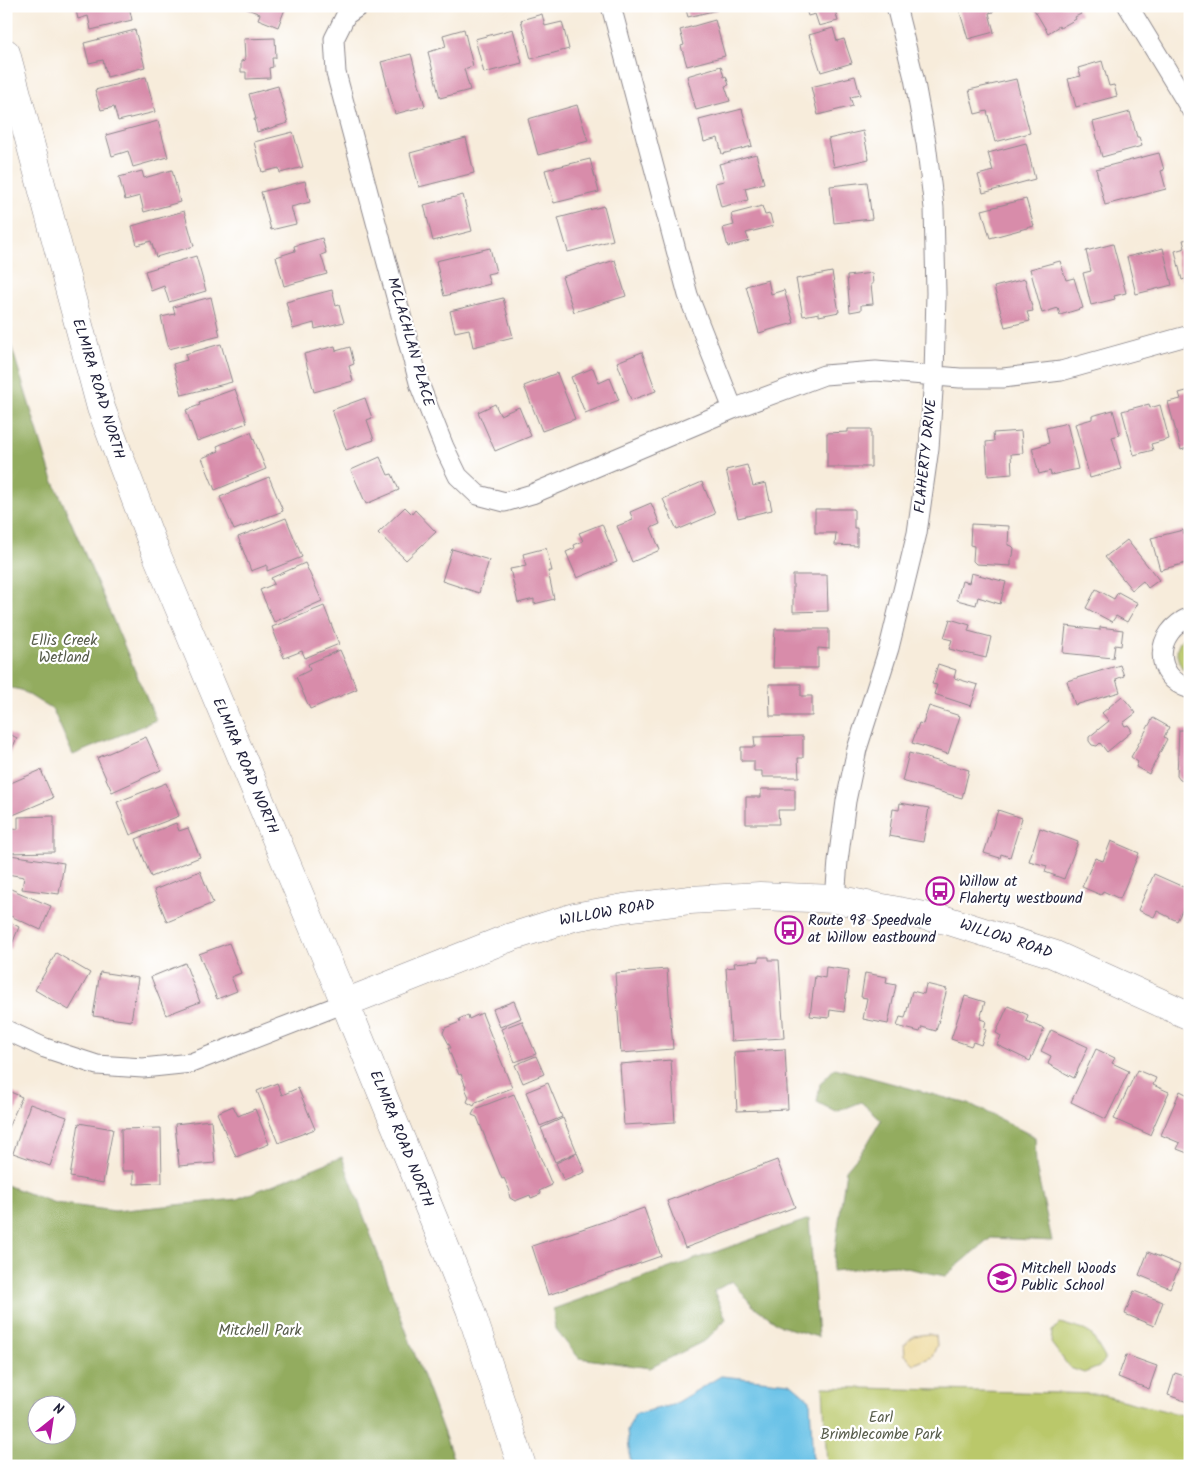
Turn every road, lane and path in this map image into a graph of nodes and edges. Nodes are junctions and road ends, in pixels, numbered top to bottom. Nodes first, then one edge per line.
1 (359, 6) edge
2 (611, 6) edge
3 (896, 6) edge
4 (1128, 6) edge
5 (6, 53) edge
6 (1190, 108) edge
7 (1190, 336) edge
8 (934, 376) junction
9 (733, 409) junction
10 (1190, 617) edge
11 (1190, 689) edge
12 (835, 899) junction
13 (345, 1003) junction
14 (1190, 1016) edge
15 (6, 1030) edge
16 (522, 1466) edge

1 - 9 street, MCLACHLAN PLACE
2 - 9 street
3 - 8 street, FLAHERTY DRIVE
4 - 6 street
5 - 13 main road, ELMIRA ROAD NORTH
7 - 8 street, MCLACHLAN PLACE
8 - 9 street, MCLACHLAN PLACE
8 - 12 street, FLAHERTY DRIVE
10 - 11 street
12 - 13 main road, WILLOW ROAD
12 - 14 main road, WILLOW ROAD
13 - 15 street, WILLOW ROAD
13 - 16 main road, ELMIRA ROAD NORTH

